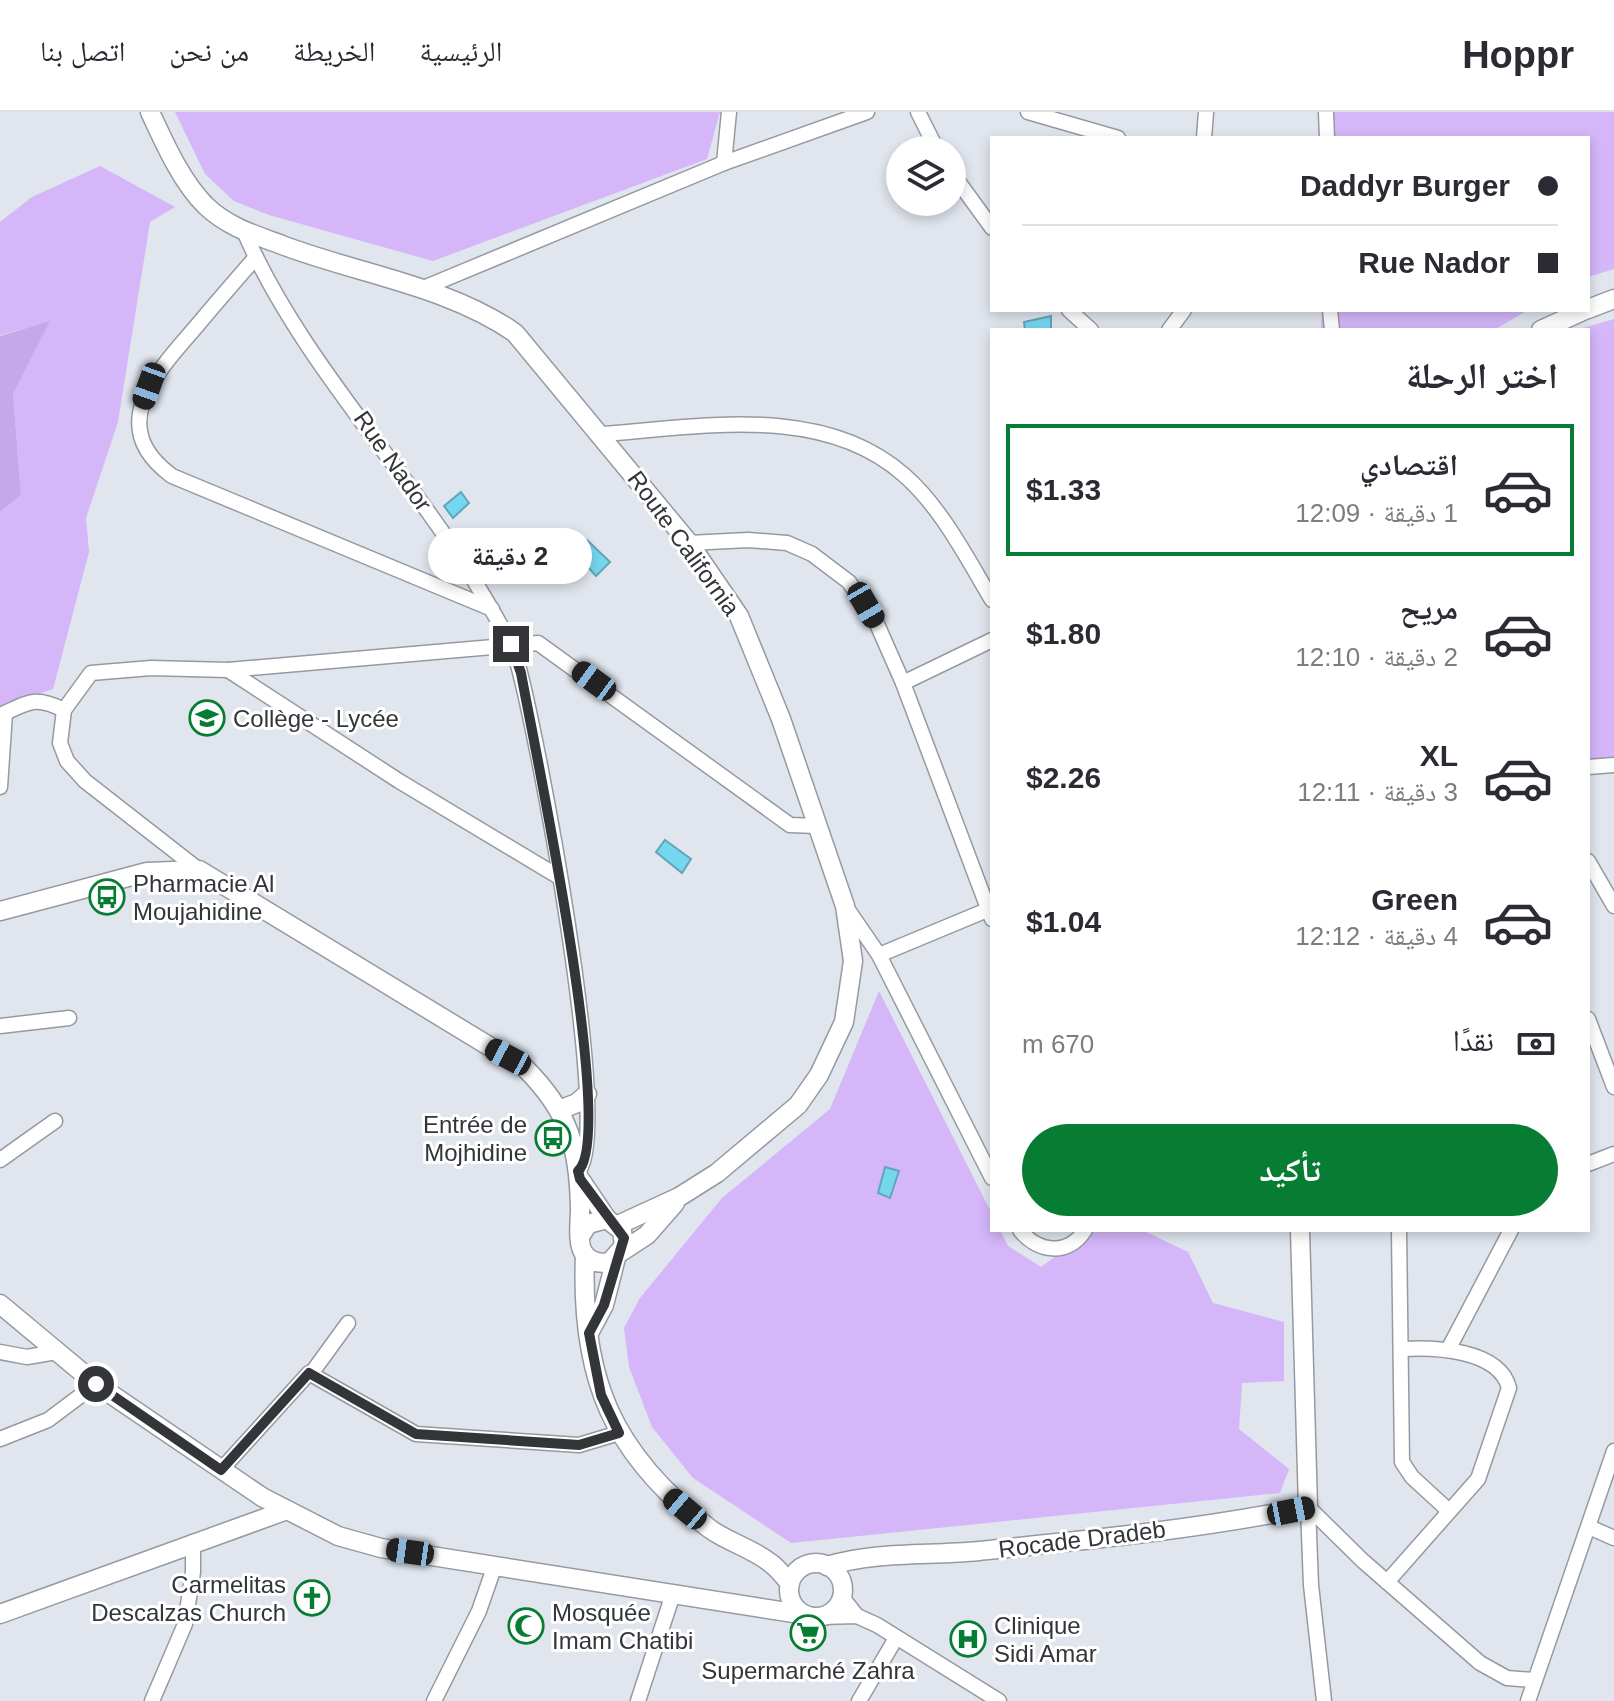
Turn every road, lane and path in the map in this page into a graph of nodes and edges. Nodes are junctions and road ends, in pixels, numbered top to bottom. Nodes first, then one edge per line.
1 (150, 112) edge
2 (729, 112) edge
3 (867, 112) edge
4 (918, 112) edge
5 (1028, 112) edge
6 (1206, 112) edge
7 (1326, 112) edge
8 (930, 136) edge
9 (1111, 136) edge
10 (1204, 136) edge
11 (1327, 136) edge
12 (724, 163) junction
13 (966, 192) edge
14 (990, 225) edge
15 (244, 231) junction
16 (256, 257) junction
17 (421, 289) junction
18 (1614, 299) edge
19 (1590, 308) edge
20 (1071, 312) edge
21 (1580, 312) edge
22 (1089, 328) edge
23 (1545, 328) edge
24 (602, 434) junction
25 (689, 543) junction
26 (990, 597) edge
27 (492, 609) junction
28 (990, 641) edge
29 (511, 644) junction
30 (228, 670) junction
31 (903, 683) junction
32 (64, 710) junction
33 (2, 714) edge
34 (1614, 765) edge
35 (1590, 767) edge
36 (0, 787) edge
37 (817, 826) junction
38 (1590, 864) edge
39 (199, 870) junction
40 (559, 877) junction
41 (845, 906) junction
42 (1614, 906) edge
43 (990, 909) edge
44 (0, 911) edge
45 (990, 912) edge
46 (879, 955) junction
47 (69, 1018) dead end
48 (1590, 1024) edge
49 (0, 1026) edge
50 (1614, 1087) edge
51 (587, 1094) junction
52 (559, 1110) junction
53 (55, 1121) dead end
54 (1614, 1154) edge
55 (0, 1160) edge
56 (1590, 1163) edge
57 (990, 1174) edge
58 (579, 1175) junction
59 (679, 1197) junction
60 (612, 1222) junction
61 (1022, 1232) edge
62 (1083, 1232) edge
63 (1300, 1232) edge
64 (1399, 1232) edge
65 (1510, 1232) edge
66 (581, 1235) junction
67 (585, 1255) junction
68 (619, 1255) junction
69 (0, 1304) edge
70 (348, 1323) dead end
71 (589, 1333) junction
72 (1449, 1348) junction
73 (1402, 1349) junction
74 (0, 1352) edge
75 (56, 1352) junction
76 (311, 1374) junction
77 (96, 1384) junction
78 (619, 1433) junction
79 (0, 1439) edge
80 (1614, 1451) edge
81 (221, 1470) junction
82 (1308, 1507) junction
83 (287, 1510) junction
84 (1449, 1511) junction
85 (1589, 1527) junction
86 (1614, 1538) edge
87 (193, 1542) junction
88 (855, 1558) junction
89 (769, 1562) junction
90 (495, 1565) junction
91 (805, 1566) junction
92 (827, 1566) junction
93 (1387, 1582) junction
94 (790, 1587) junction
95 (842, 1590) junction
96 (672, 1597) junction
97 (758, 1607) junction
98 (0, 1614) edge
99 (813, 1616) junction
100 (857, 1616) junction
101 (896, 1638) junction
102 (1533, 1680) junction
103 (152, 1701) edge
104 (434, 1701) edge
105 (638, 1701) edge
106 (859, 1701) edge
107 (999, 1701) edge
108 (1324, 1701) edge
109 (1528, 1701) edge

1 - 15 street, Route California
2 - 12 street
3 - 12 street
4 - 8 street
5 - 9 street
6 - 10 street
7 - 11 street
12 - 17 street
13 - 14 street
15 - 16 street, Rue Nador
15 - 17 street, Route California
16 - 27 street, Rue Nador
16 - 27 street
17 - 24 street, Route California
18 - 19 street
20 - 22 street
21 - 23 street
24 - 25 street, Route California
24 - 26 street
25 - 31 street
25 - 37 street, Route California
27 - 29 street, Rue Nador
28 - 31 street
29 - 30 street
29 - 37 street
29 - 40 street, Rue Nador
30 - 32 street
30 - 40 street
31 - 43 street
32 - 33 street
32 - 39 street
33 - 36 street
34 - 35 street
37 - 41 street, Route California
38 - 42 street
39 - 44 street
39 - 52 street
40 - 51 street, Rue Nador
41 - 46 street
41 - 59 street, Route California
45 - 46 street
46 - 57 street
47 - 49 street
48 - 50 street
51 - 52 street
51 - 58 street, Rue Nador
52 - 58 street
53 - 55 street
54 - 56 street
58 - 60 street
58 - 66 street
59 - 60 street, Route California
59 - 68 street, Route California
60 - 66 street
60 - 68 street
61 - 62 street
63 - 82 street
64 - 73 street
65 - 72 street
66 - 67 street
67 - 68 street
67 - 71 street
68 - 71 street
69 - 75 street
70 - 76 street
71 - 78 street
72 - 73 street
72 - 84 street
73 - 84 street
74 - 75 street
75 - 77 street
76 - 78 street
76 - 81 street
77 - 79 street
77 - 81 street
78 - 89 street
80 - 85 street
81 - 83 street
82 - 88 street, Rocade Dradeb
82 - 93 street
82 - 108 street
83 - 87 street
83 - 90 street
84 - 93 street
85 - 86 street
85 - 102 street
87 - 98 street
87 - 103 street
88 - 92 street, Rocade Dradeb
88 - 95 street
89 - 91 street
89 - 94 street
90 - 96 street
90 - 104 street
91 - 92 street
91 - 94 street
92 - 95 street
93 - 102 street
94 - 97 street
94 - 99 street
95 - 99 street
95 - 100 street
96 - 97 street
96 - 105 street
97 - 99 street
99 - 100 street
100 - 101 street
101 - 106 street
101 - 107 street
102 - 109 street

